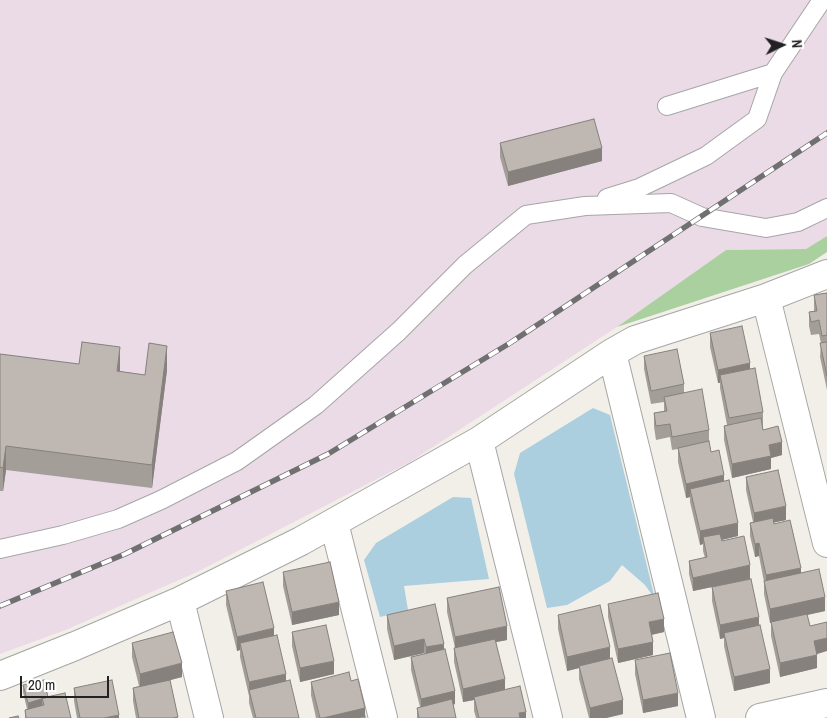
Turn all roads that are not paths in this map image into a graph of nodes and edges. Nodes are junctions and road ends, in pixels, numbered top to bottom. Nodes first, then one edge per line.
1 (822, 0) edge
2 (774, 73) junction
3 (667, 106) dead end
4 (585, 206) junction
5 (827, 208) edge
6 (827, 274) edge
7 (766, 298) junction
8 (612, 353) junction
9 (480, 441) junction
10 (334, 523) junction
11 (827, 543) edge
12 (0, 549) edge
13 (180, 601) junction
14 (0, 676) edge
15 (827, 703) edge
16 (209, 718) edge
17 (383, 718) edge
18 (548, 718) edge
19 (701, 718) edge
20 (760, 718) edge

1 - 2 lane
2 - 3 lane
2 - 4 lane
4 - 5 lane
4 - 12 lane
6 - 7 street
7 - 8 street
7 - 11 street
8 - 9 street
8 - 19 street
9 - 10 street
9 - 18 street
10 - 13 street
10 - 17 street
13 - 14 street
13 - 16 street
15 - 20 street

